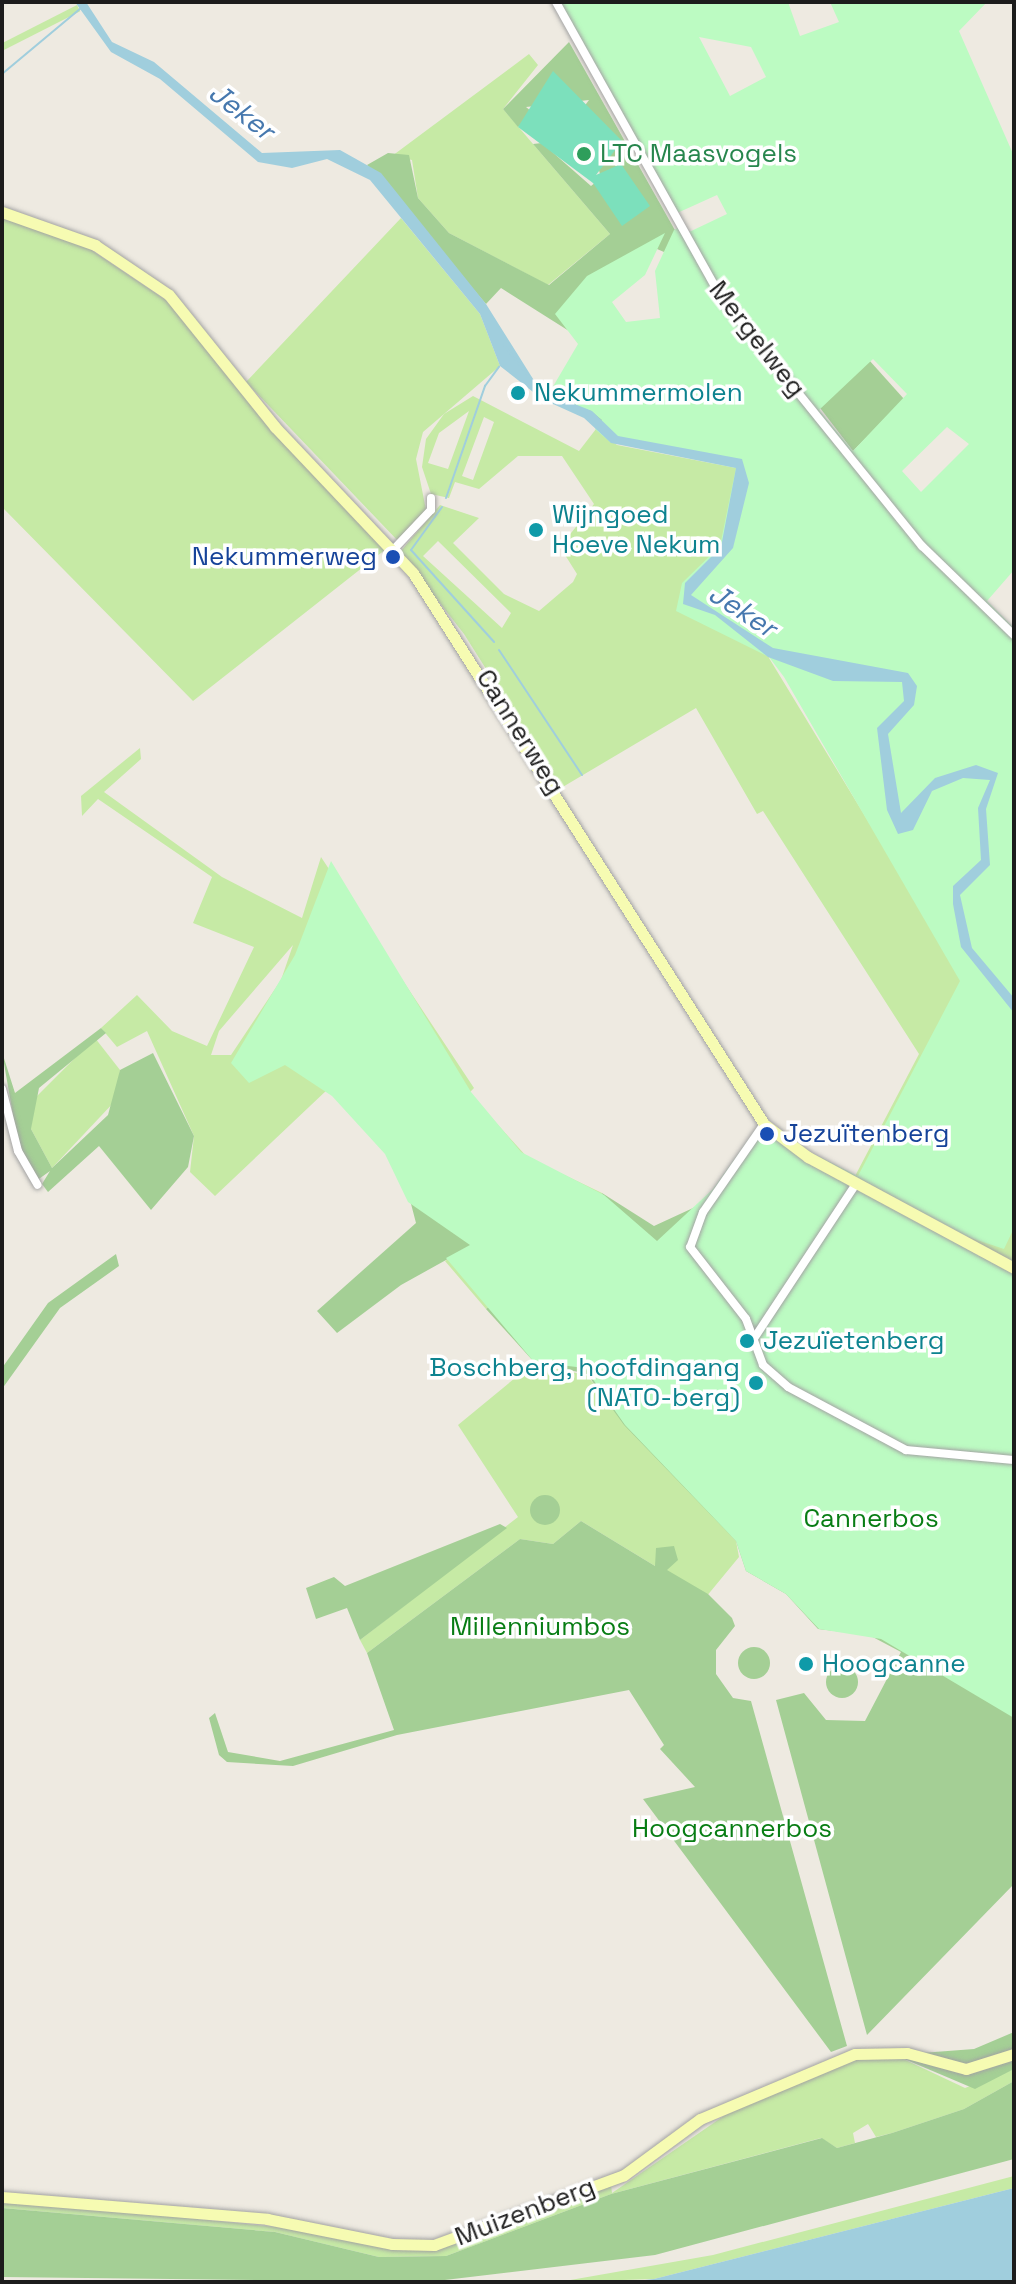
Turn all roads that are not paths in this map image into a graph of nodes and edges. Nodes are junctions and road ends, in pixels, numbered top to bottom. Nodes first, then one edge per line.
1 (556, 2) edge
2 (2, 212) edge
3 (431, 498) dead end
4 (393, 550) junction
5 (1014, 635) edge
6 (2, 1089) edge
7 (764, 1124) junction
8 (856, 1184) junction
9 (38, 1185) dead end
10 (1014, 1268) edge
11 (755, 1337) junction
12 (1014, 1460) edge
13 (1014, 2054) edge
14 (2, 2197) edge

1 - 5 street, Mergelweg
2 - 4 main road, Cannerweg
3 - 4 street
4 - 7 main road, Cannerweg
6 - 9 street
7 - 8 main road, Cannerweg
7 - 11 street
8 - 10 main road, Cannerweg
8 - 11 street
11 - 12 street
13 - 14 main road, Muizenberg

